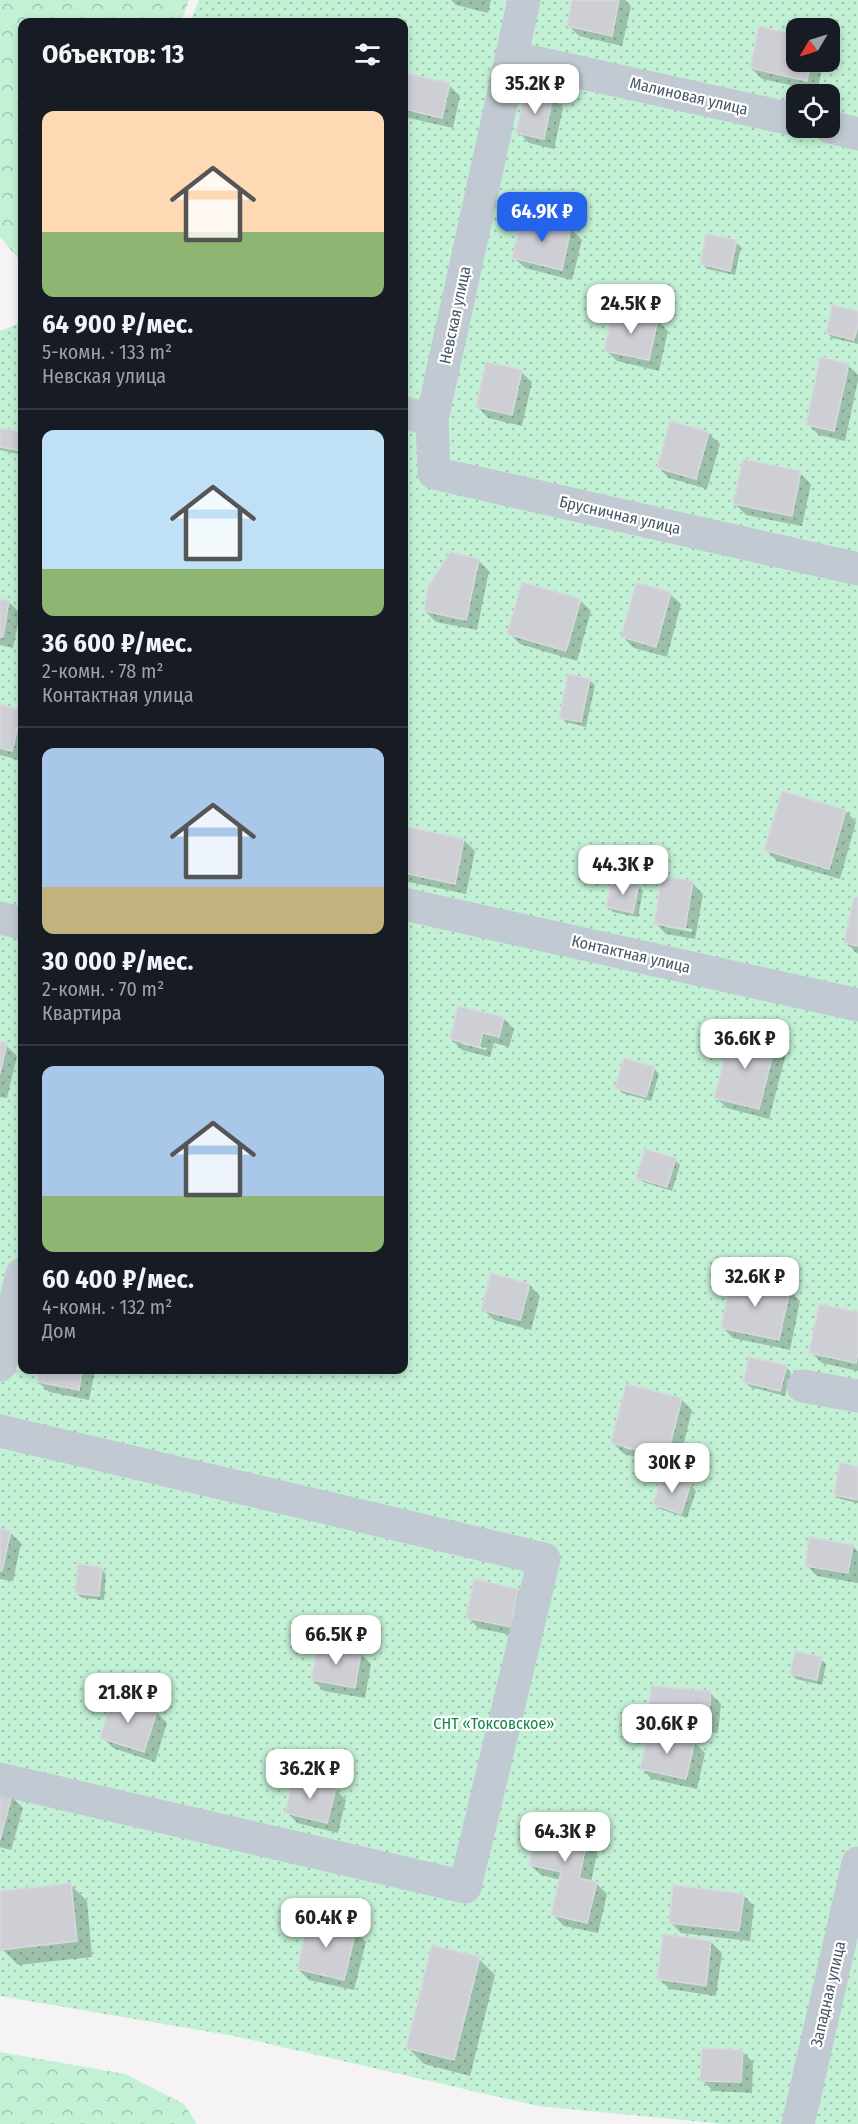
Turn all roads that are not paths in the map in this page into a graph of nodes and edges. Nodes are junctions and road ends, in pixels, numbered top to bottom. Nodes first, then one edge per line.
1 (524, 0) edge
2 (511, 57) junction
3 (786, 118) edge
4 (840, 130) edge
5 (858, 134) edge
6 (418, 416) edge
7 (858, 569) edge
8 (408, 905) edge
9 (0, 918) edge
10 (18, 922) edge
11 (858, 1005) edge
12 (18, 1291) edge
13 (0, 1365) edge
14 (803, 1386) dead end
15 (858, 1396) edge
16 (0, 1431) edge
17 (0, 1779) edge
18 (858, 1863) edge
19 (798, 2124) edge

1 - 2 street, Невская улица
2 - 3 street, Малиновая улица
2 - 6 street, Невская улица
4 - 5 street
6 - 7 street, Брусничная улица
8 - 11 street, Контактная улица
9 - 10 street
12 - 13 street
14 - 15 street
16 - 17 street
18 - 19 street, Западная улица

